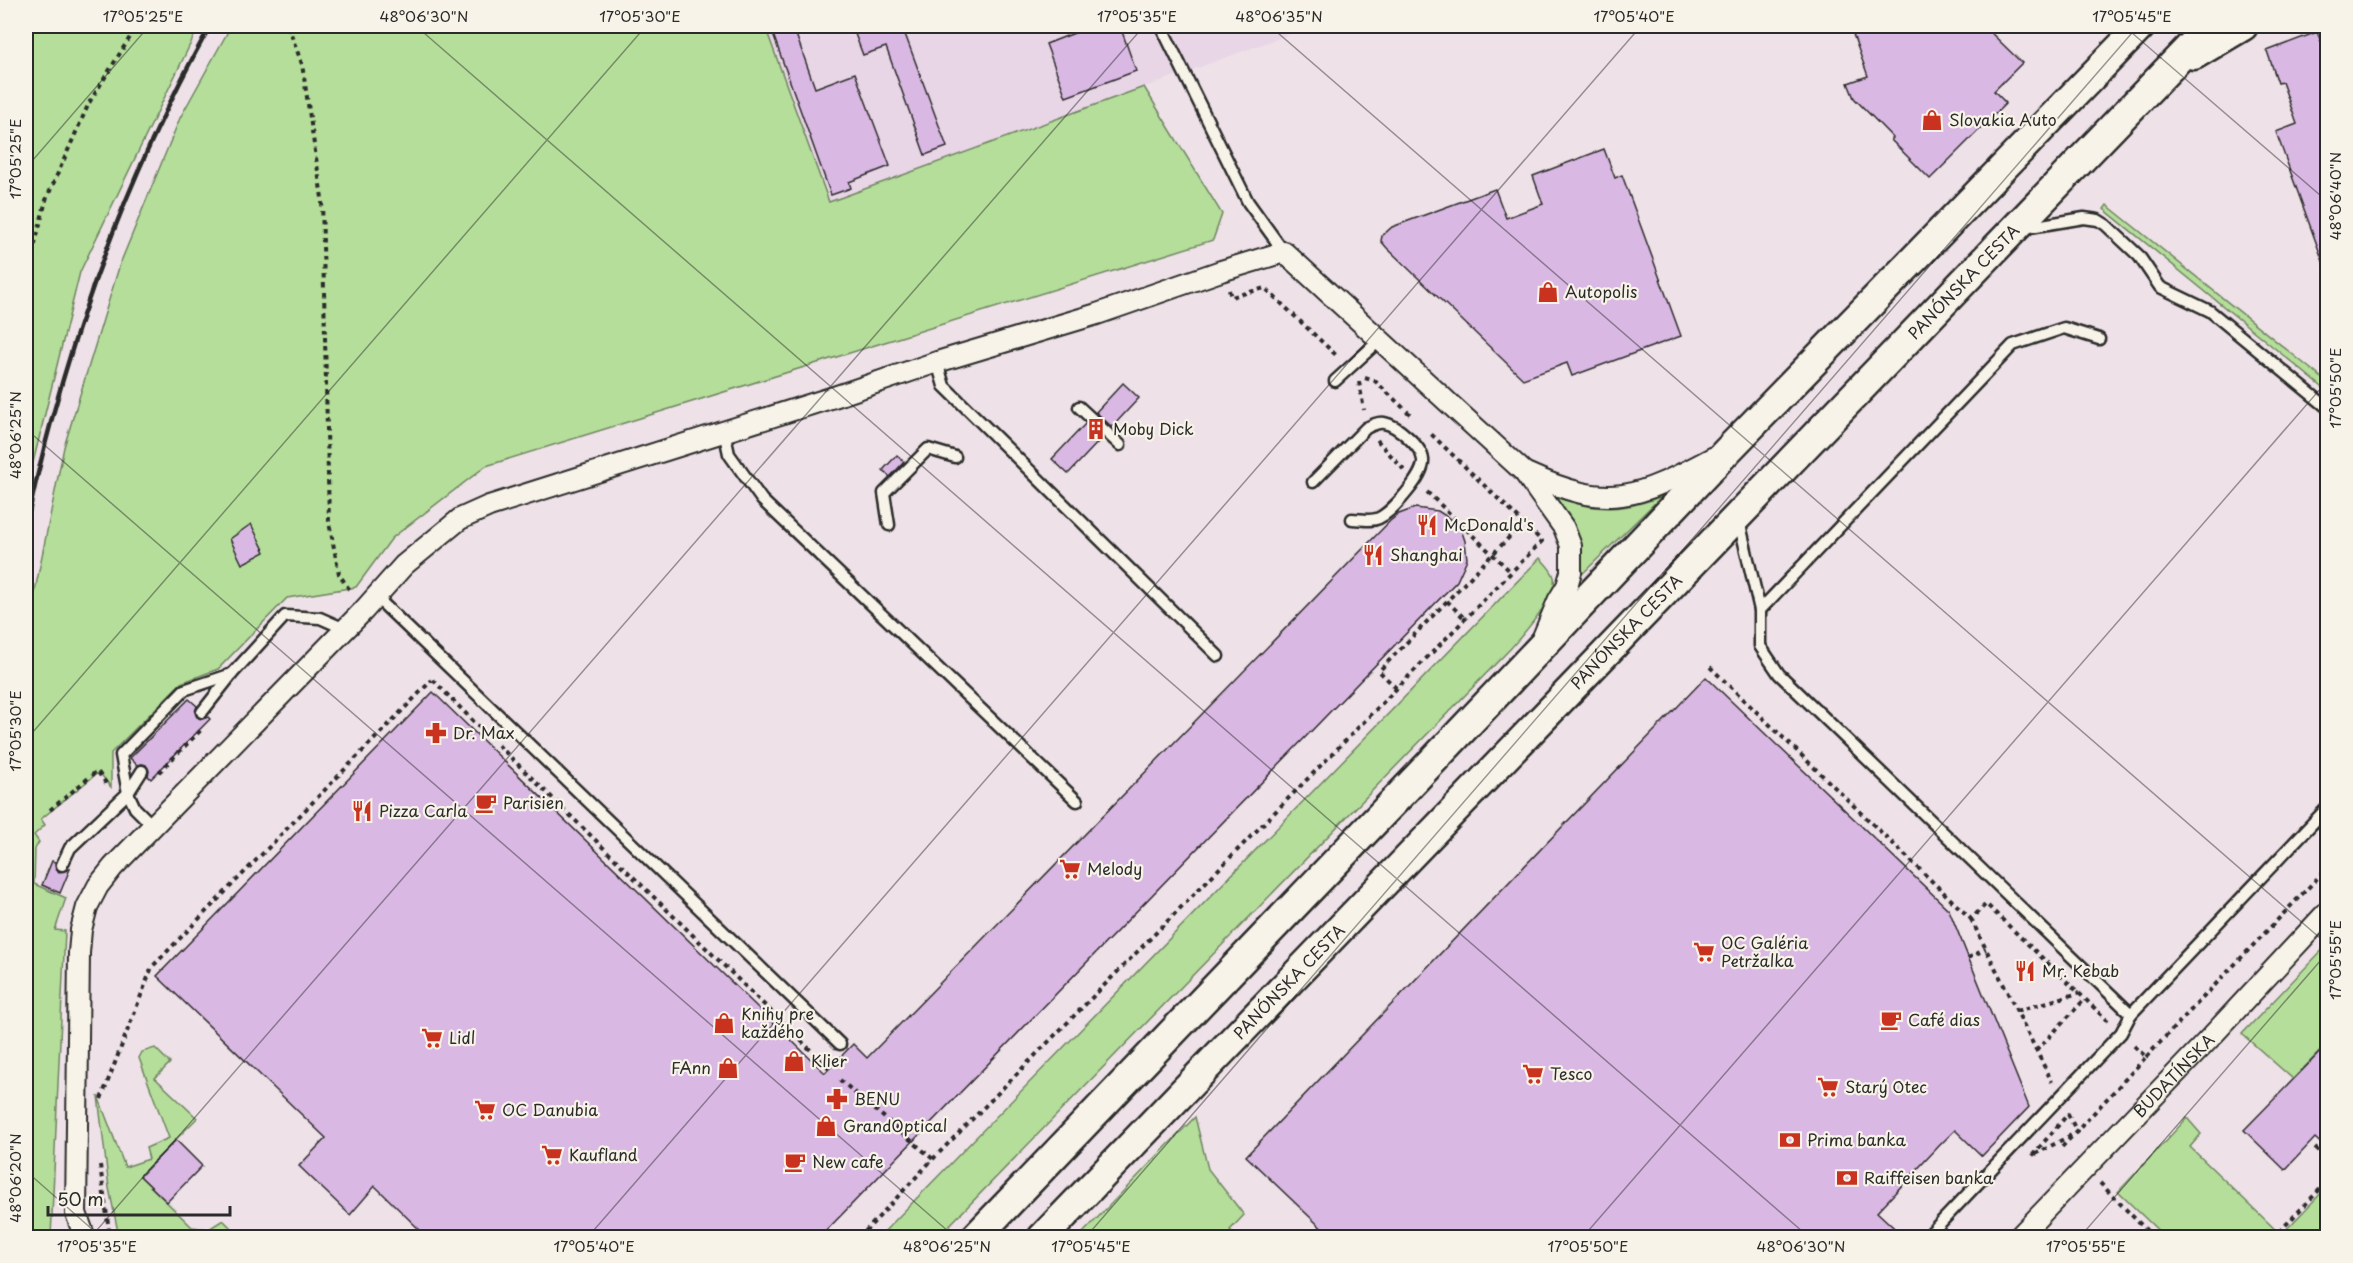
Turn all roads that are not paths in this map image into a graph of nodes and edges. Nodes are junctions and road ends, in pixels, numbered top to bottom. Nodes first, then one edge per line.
1 (1161, 26) edge
2 (2132, 26) edge
3 (2141, 26) edge
4 (2210, 26) edge
5 (2243, 26) edge
6 (2100, 67) junction
7 (2164, 73) junction
8 (2015, 229) junction
9 (1284, 252) junction
10 (1381, 339) junction
11 (2099, 339) dead end
12 (937, 362) junction
13 (1335, 381) dead end
14 (1079, 407) dead end
15 (2328, 408) edge
16 (724, 431) junction
17 (1120, 445) dead end
18 (1728, 450) junction
19 (955, 457) dead end
20 (1524, 472) junction
21 (1313, 482) dead end
22 (1738, 516) junction
23 (1352, 519) dead end
24 (889, 525) dead end
25 (370, 604) junction
26 (1760, 610) junction
27 (345, 629) junction
28 (1539, 648) junction
29 (1218, 656) dead end
30 (232, 674) junction
31 (202, 712) dead end
32 (142, 771) dead end
33 (129, 793) junction
34 (1077, 801) dead end
35 (2328, 807) edge
36 (152, 825) junction
37 (62, 865) dead end
38 (2328, 911) edge
39 (2131, 1014) junction
40 (840, 1044) dead end
41 (76, 1213) junction
42 (74, 1238) edge
43 (85, 1238) edge
44 (975, 1238) edge
45 (1042, 1238) edge
46 (1926, 1238) edge
47 (2018, 1238) edge

1 - 9 lane
2 - 6 main road
3 - 6 main road
4 - 7 main road, PANÓNSKA CESTA
5 - 7 main road
6 - 18 main road
7 - 8 main road, PANÓNSKA CESTA
8 - 15 lane
8 - 22 main road, PANÓNSKA CESTA
9 - 10 street
9 - 12 street
10 - 13 lane
10 - 20 street
11 - 26 lane
12 - 16 street
12 - 29 lane
14 - 17 lane
16 - 25 street
16 - 34 lane
18 - 20 street
18 - 28 main road
19 - 24 lane
20 - 28 street
21 - 23 lane
22 - 26 lane
22 - 45 main road, PANÓNSKA CESTA
25 - 27 street
25 - 40 lane
26 - 39 lane
27 - 30 lane
27 - 36 street
28 - 44 main road
30 - 31 lane
30 - 33 lane
32 - 33 lane
33 - 36 lane
33 - 37 lane
35 - 39 lane
36 - 41 street
38 - 47 street, BUDATÍNSKA
39 - 46 lane
41 - 42 street
41 - 43 street

